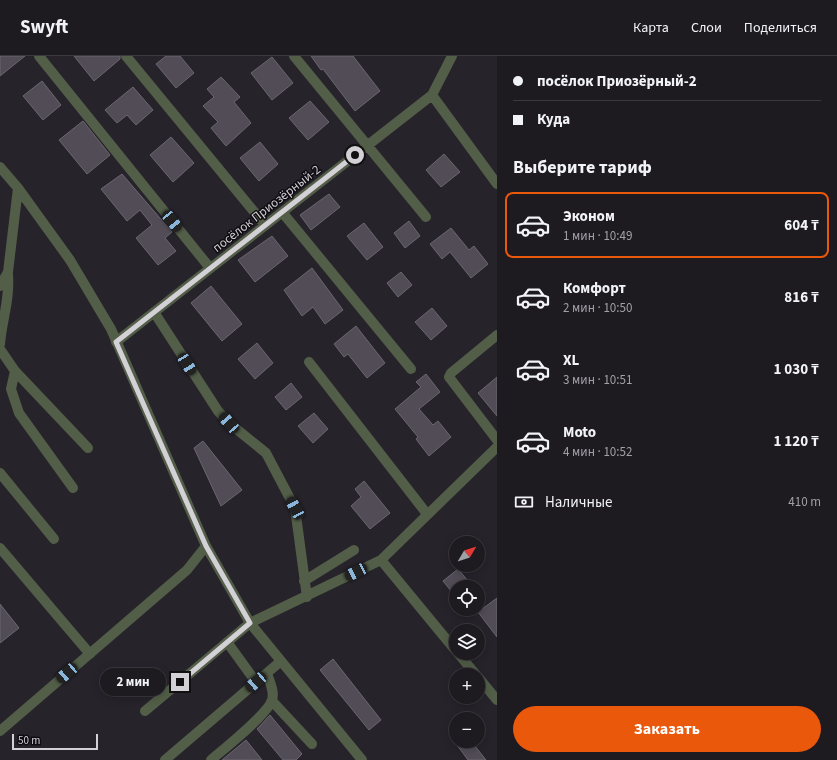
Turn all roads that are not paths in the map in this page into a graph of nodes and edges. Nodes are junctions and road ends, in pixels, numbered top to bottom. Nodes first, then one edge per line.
1 (39, 56) edge
2 (126, 56) edge
3 (294, 56) edge
4 (452, 56) edge
5 (432, 95) junction
6 (367, 146) junction
7 (0, 168) edge
8 (497, 184) edge
9 (18, 188) junction
10 (282, 212) junction
11 (426, 217) dead end
12 (266, 225) junction
13 (210, 268) junction
14 (8, 272) junction
15 (0, 286) edge
16 (154, 312) junction
17 (497, 334) edge
18 (116, 342) junction
19 (0, 344) edge
20 (0, 349) edge
21 (309, 362) dead end
22 (411, 369) dead end
23 (15, 371) junction
24 (497, 440) edge
25 (497, 447) edge
26 (88, 448) dead end
27 (0, 473) edge
28 (73, 488) dead end
29 (427, 514) junction
30 (54, 539) dead end
31 (206, 546) junction
32 (0, 548) edge
33 (354, 550) dead end
34 (382, 560) junction
35 (304, 581) junction
36 (307, 597) junction
37 (250, 623) junction
38 (449, 641) edge
39 (227, 642) junction
40 (90, 654) junction
41 (464, 660) edge
42 (281, 661) junction
43 (470, 668) edge
44 (267, 673) junction
45 (256, 682) junction
46 (485, 686) edge
47 (497, 700) edge
48 (272, 701) junction
49 (145, 712) dead end
50 (0, 731) edge
51 (312, 744) dead end
52 (165, 760) edge
53 (211, 760) edge
54 (362, 760) edge

1 - 13 street
2 - 12 street
3 - 6 street
4 - 5 street
5 - 6 street, посёлок Приозёрный-2
5 - 8 street
6 - 10 street, посёлок Приозёрный-2
6 - 11 street
7 - 9 street
9 - 14 street
9 - 18 street
10 - 12 street, посёлок Приозёрный-2
10 - 22 street
12 - 13 street, посёлок Приозёрный-2
13 - 16 street, посёлок Приозёрный-2
14 - 15 street
14 - 19 street
16 - 18 street, посёлок Приозёрный-2
16 - 35 street
17 - 24 street
18 - 31 street
20 - 23 street
21 - 29 street
23 - 26 street
23 - 28 street
25 - 29 street
27 - 30 street
29 - 34 street
31 - 37 street
31 - 40 street
32 - 40 street
33 - 35 street
34 - 36 street
34 - 38 street
35 - 36 street
36 - 37 street
37 - 39 street
37 - 42 street
39 - 45 street
39 - 49 street
40 - 50 street
41 - 43 street
42 - 44 street
42 - 54 street
44 - 45 street
44 - 48 street
45 - 52 street
46 - 47 street
48 - 51 street
48 - 53 street

